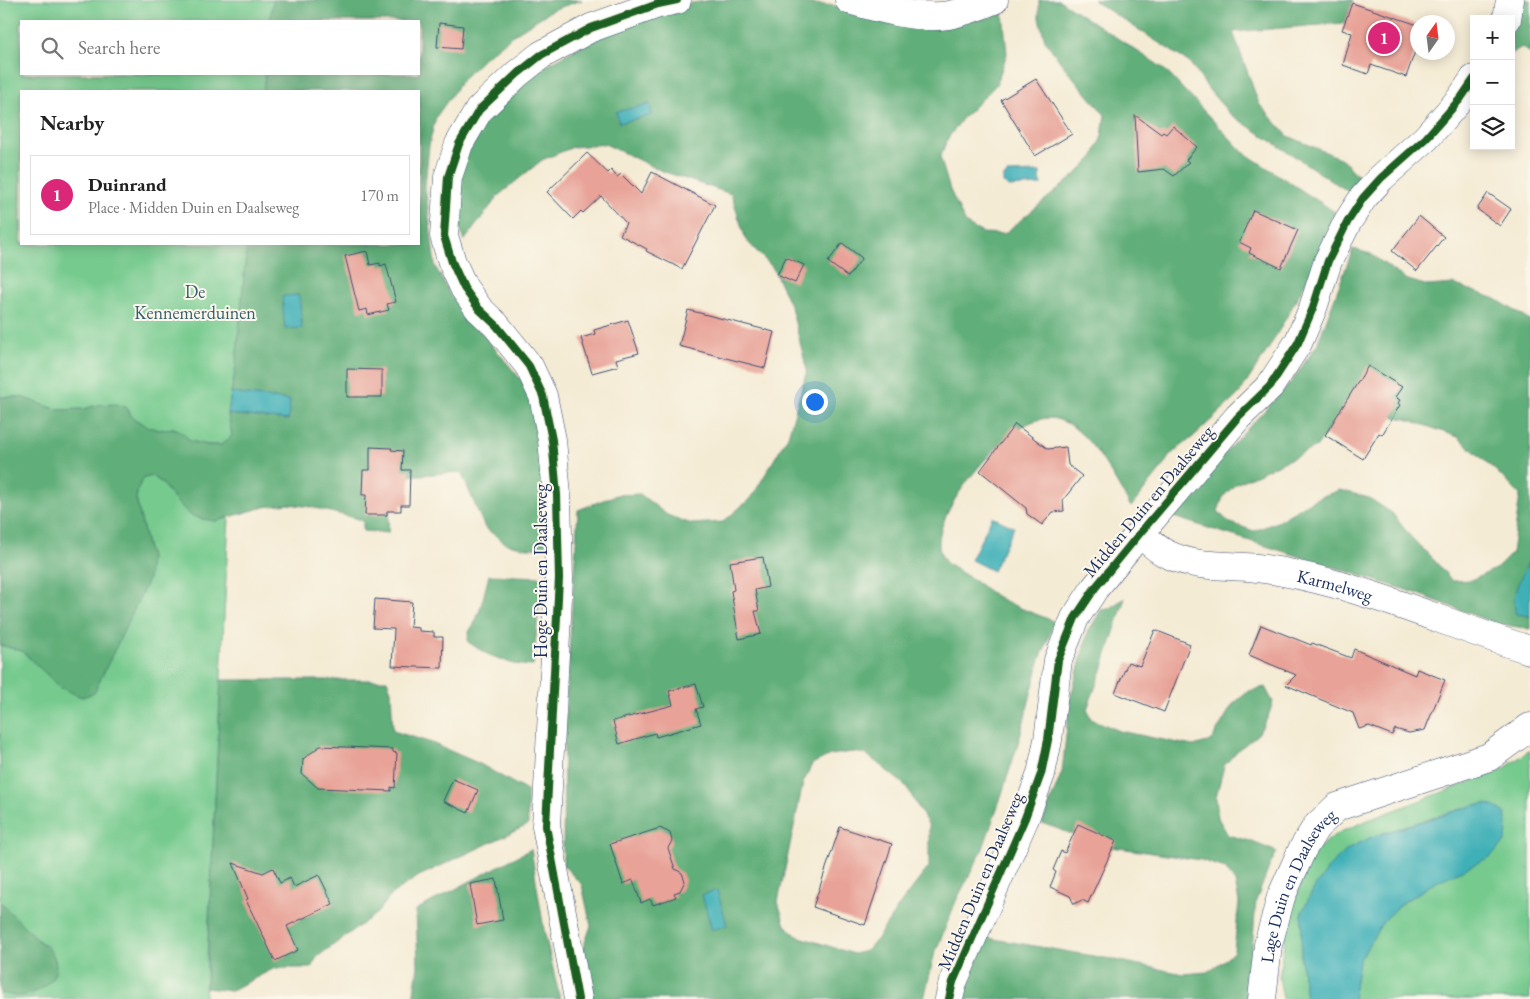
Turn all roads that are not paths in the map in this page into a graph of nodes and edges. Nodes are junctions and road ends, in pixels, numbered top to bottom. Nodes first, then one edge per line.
1 (677, 0) edge
2 (849, 0) edge
3 (994, 0) edge
4 (1510, 0) edge
5 (1508, 15) edge
6 (1470, 85) edge
7 (1140, 533) junction
8 (1530, 650) edge
9 (1530, 727) edge
10 (578, 999) edge
11 (949, 999) edge
12 (1262, 999) edge

1 - 10 street, Hoge Duin en Daalseweg
2 - 3 street
4 - 5 street
6 - 7 street, Midden Duin en Daalseweg
7 - 8 street, Karmelweg
7 - 11 street, Midden Duin en Daalseweg
9 - 12 street, Lage Duin en Daalseweg

